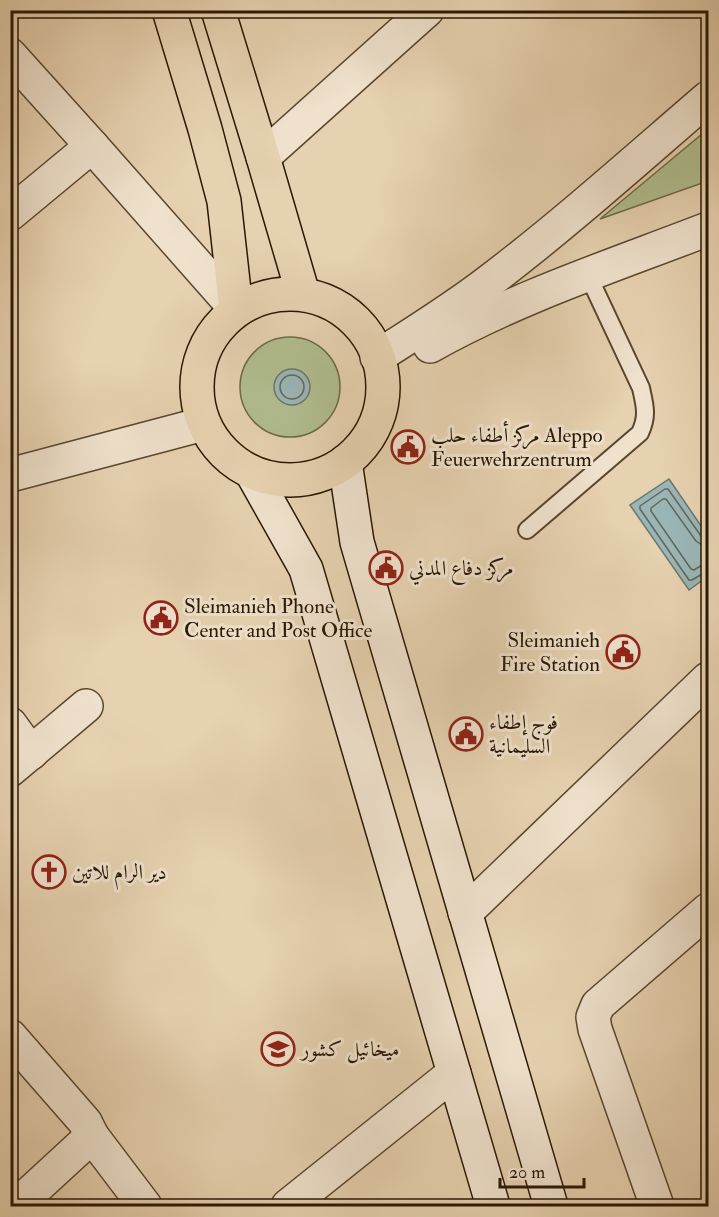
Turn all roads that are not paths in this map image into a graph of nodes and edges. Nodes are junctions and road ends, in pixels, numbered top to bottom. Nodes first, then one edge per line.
1 (169, 10) edge
2 (218, 10) edge
3 (427, 10) edge
4 (11, 57) edge
5 (708, 98) edge
6 (93, 146) junction
7 (263, 157) junction
8 (10, 214) edge
9 (708, 229) edge
10 (588, 275) junction
11 (303, 294) junction
12 (236, 309) junction
13 (380, 366) junction
14 (203, 424) junction
15 (345, 462) junction
16 (12, 472) edge
17 (252, 473) junction
18 (527, 530) dead end
19 (708, 679) edge
20 (86, 706) dead end
21 (10, 724) edge
22 (21, 761) edge
23 (708, 910) edge
24 (465, 913) junction
25 (10, 1036) edge
26 (454, 1073) junction
27 (92, 1136) junction
28 (16, 1206) edge
29 (145, 1206) edge
30 (288, 1206) edge
31 (493, 1206) edge
32 (551, 1206) edge
33 (657, 1206) edge

1 - 12 main road
2 - 7 main road
3 - 7 street
4 - 6 street
5 - 13 street
6 - 8 street
6 - 12 street
7 - 11 main road
9 - 10 street
10 - 13 street
10 - 18 lane
11 - 12 main road
11 - 13 main road
12 - 14 main road
13 - 15 main road
14 - 16 street
14 - 17 main road
15 - 17 main road
15 - 24 street
17 - 26 street
19 - 24 street
20 - 22 street
21 - 22 street
23 - 33 street
24 - 32 street
25 - 27 street
26 - 30 street
26 - 31 street
27 - 28 street
27 - 29 street

